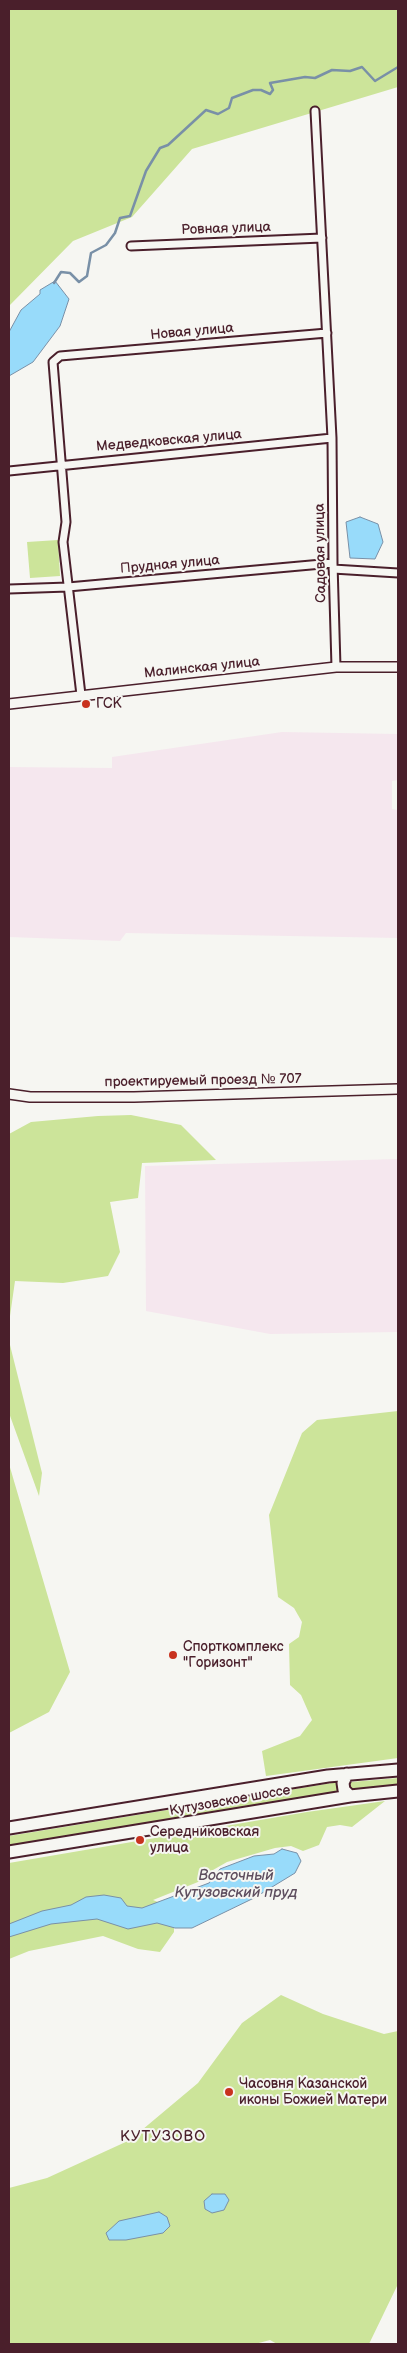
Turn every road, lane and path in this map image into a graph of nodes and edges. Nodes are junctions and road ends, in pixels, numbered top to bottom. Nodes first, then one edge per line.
1 (314, 111) dead end
2 (322, 238) junction
3 (131, 246) dead end
4 (327, 333) junction
5 (332, 438) junction
6 (61, 464) junction
7 (9, 471) edge
8 (333, 566) junction
9 (398, 573) edge
10 (68, 587) junction
11 (9, 589) edge
12 (336, 667) junction
13 (398, 667) edge
14 (81, 695) junction
15 (9, 704) edge
16 (398, 1089) edge
17 (9, 1094) edge
18 (398, 1770) edge
19 (347, 1774) junction
20 (398, 1792) edge
21 (350, 1796) junction
22 (9, 1828) edge
23 (9, 1852) edge

1 - 2 street, Садовая улица
2 - 3 street, Ровная улица
2 - 4 street, Садовая улица
4 - 5 street, Садовая улица
4 - 6 street, Новая улица
5 - 6 street, Медведковская улица
5 - 8 street, Садовая улица
6 - 7 street, Медведковская улица
6 - 10 street
8 - 9 street, Прудная улица
8 - 10 street, Прудная улица
8 - 12 street, Садовая улица
10 - 11 street, Прудная улица
10 - 14 street
12 - 13 street, Малинская улица
12 - 14 street, Малинская улица
14 - 15 street, Малинская улица
16 - 17 street, проектируемый проезд № 707
18 - 19 main road, Кутузовское шоссе
19 - 21 main road
19 - 22 main road, Кутузовское шоссе
20 - 21 main road, Кутузовское шоссе
21 - 23 main road, Кутузовское шоссе

